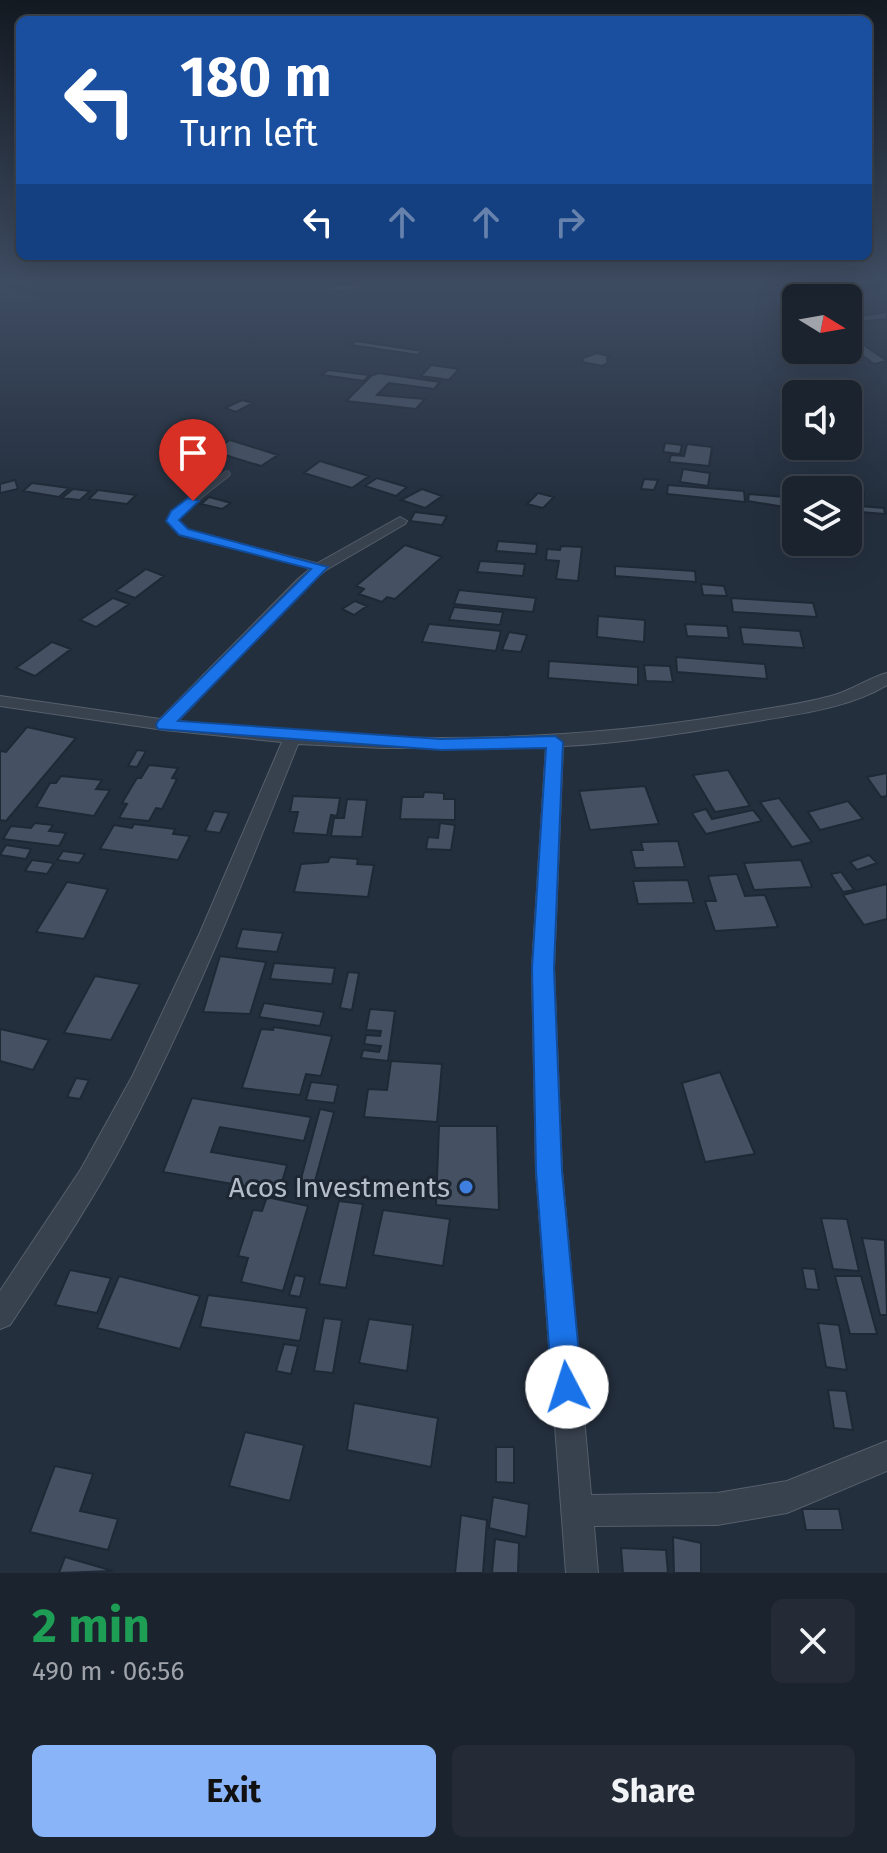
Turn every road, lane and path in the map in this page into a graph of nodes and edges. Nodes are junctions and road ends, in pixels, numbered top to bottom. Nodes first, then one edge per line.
1 (227, 474) dead end
2 (400, 521) dead end
3 (321, 567) junction
4 (887, 678) edge
5 (0, 701) edge
6 (164, 725) junction
7 (293, 736) junction
8 (555, 742) junction
9 (0, 1315) edge
10 (887, 1456) edge
11 (577, 1511) junction
12 (582, 1573) edge

1 - 3 lane
2 - 3 street
3 - 6 street
4 - 8 street
5 - 6 street
6 - 7 street
7 - 8 street
7 - 9 street
8 - 11 street
10 - 11 street
11 - 12 street

